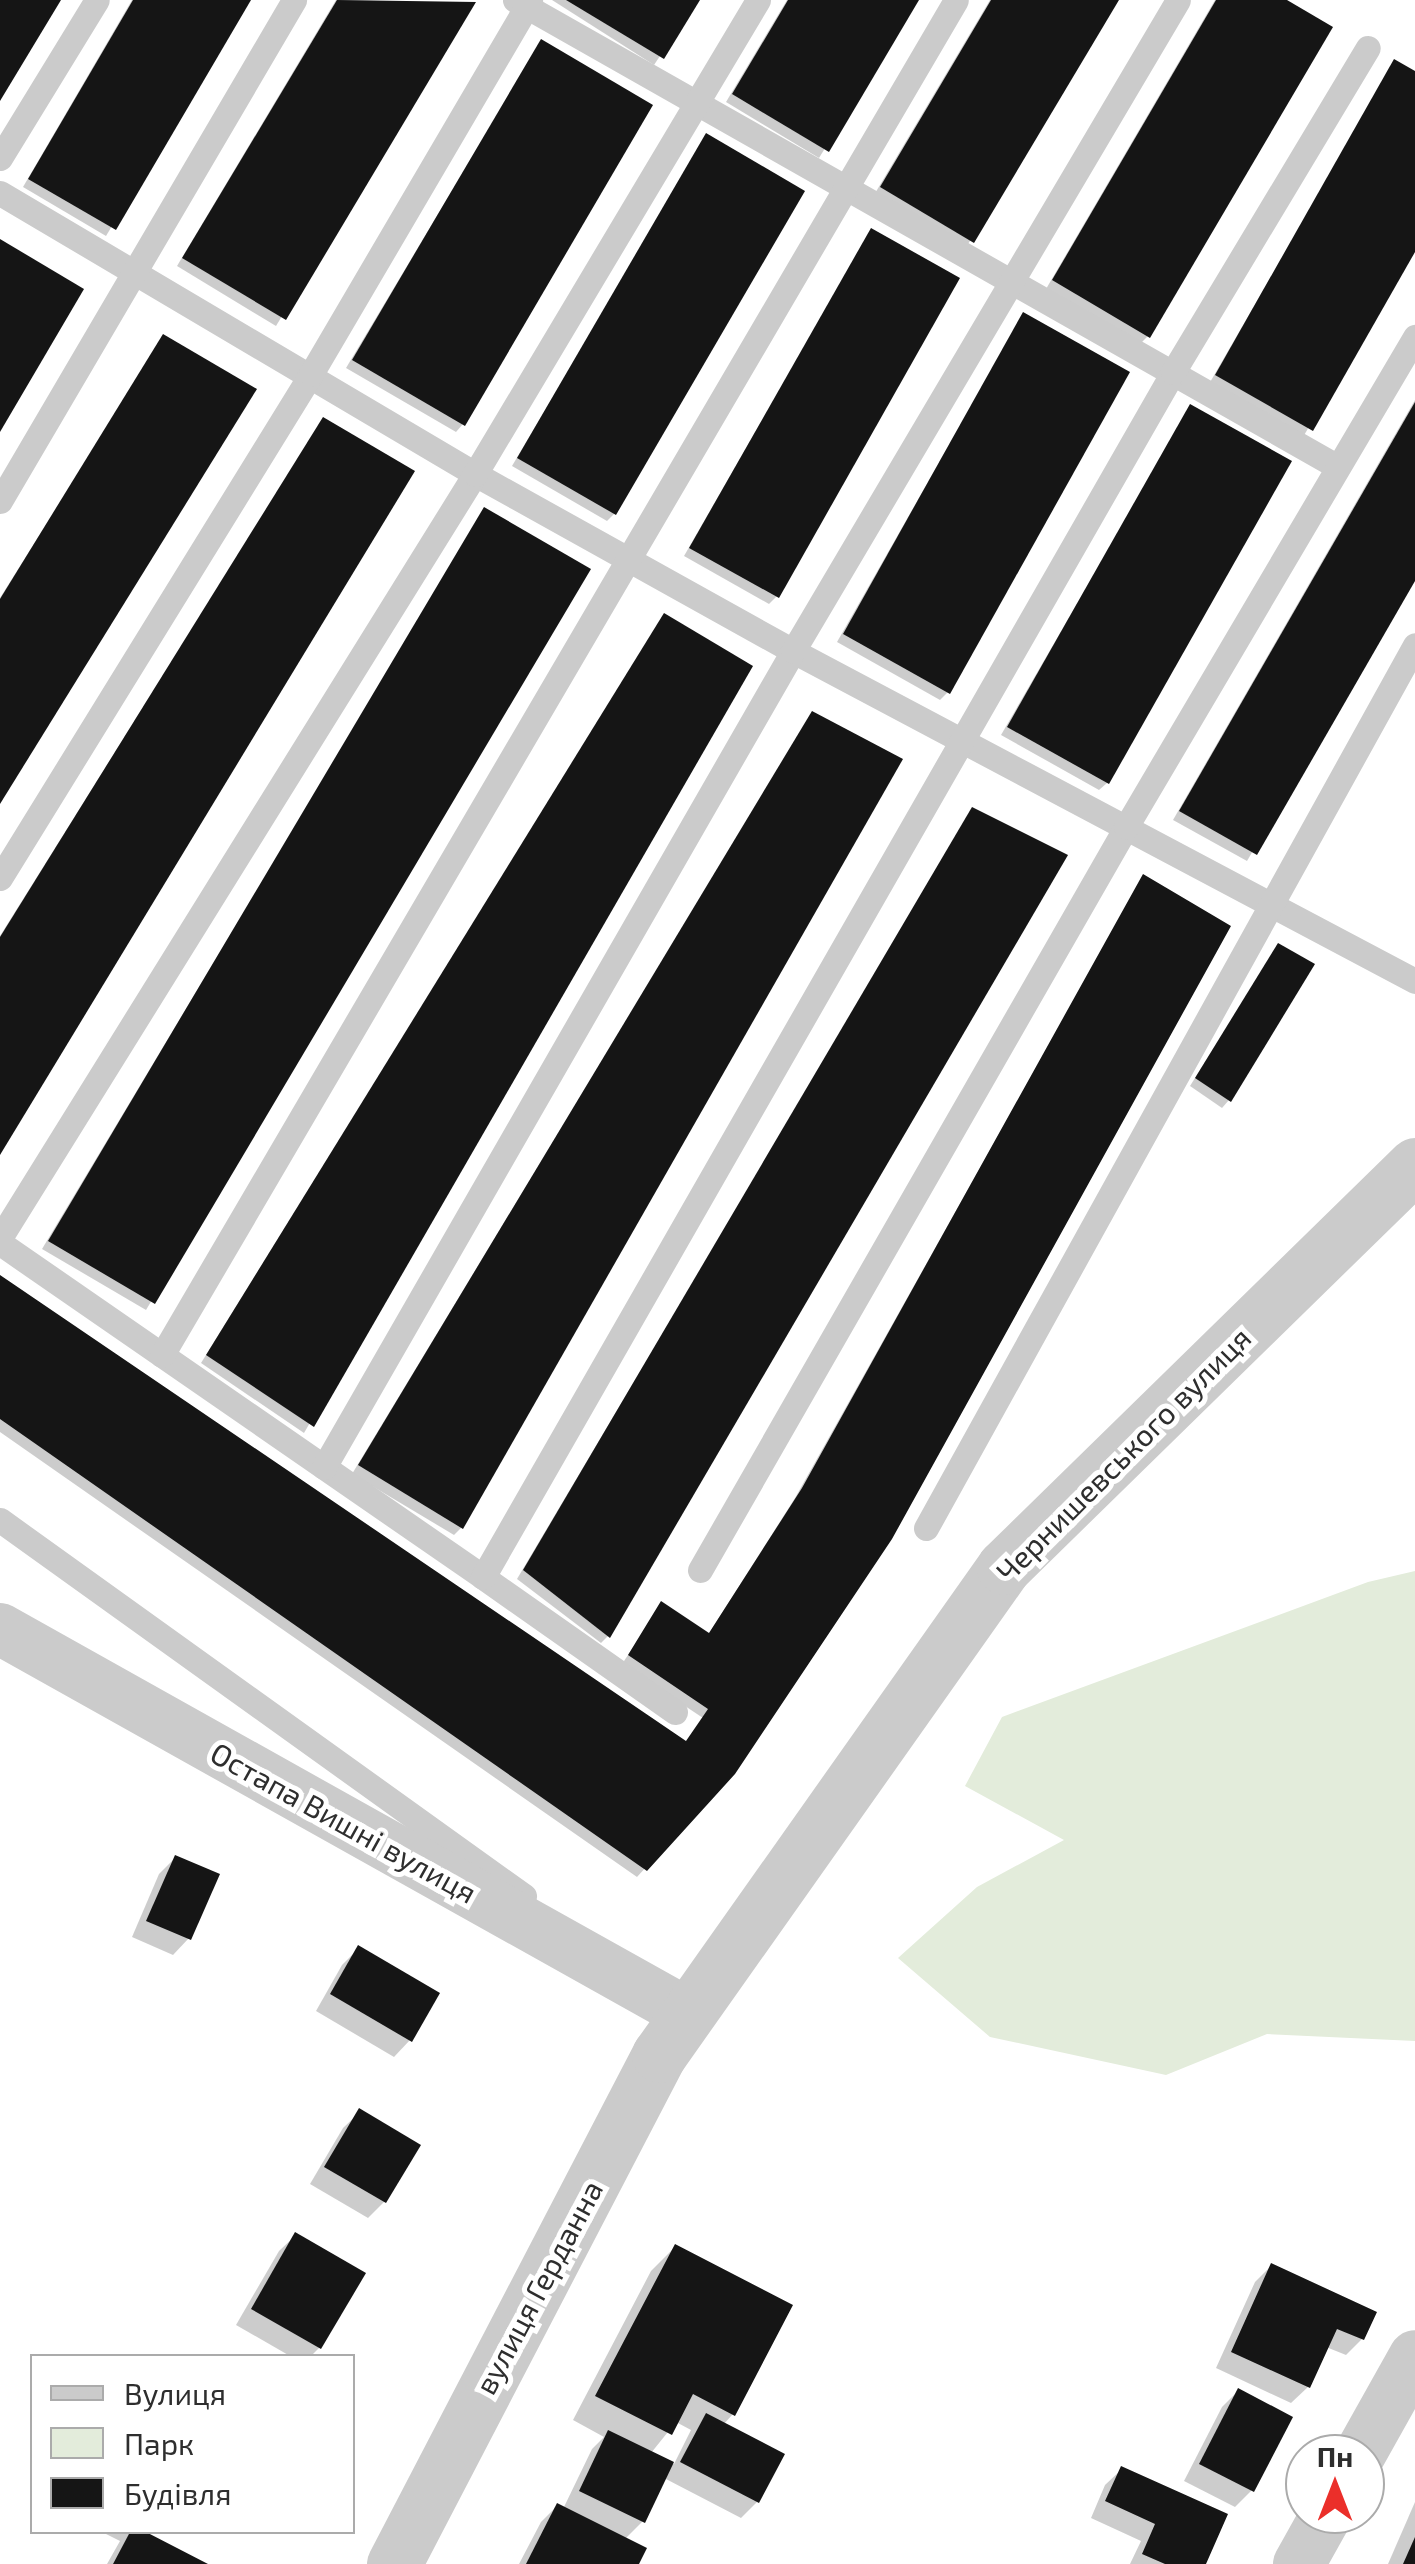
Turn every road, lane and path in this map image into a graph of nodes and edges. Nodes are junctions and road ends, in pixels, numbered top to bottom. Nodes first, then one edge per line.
1 (97, 0) edge
2 (294, 0) edge
3 (758, 0) edge
4 (956, 0) edge
5 (1178, 0) edge
6 (524, 2) edge
7 (1368, 48) dead end
8 (696, 102) junction
9 (0, 158) edge
10 (844, 186) junction
11 (0, 193) edge
12 (135, 270) junction
13 (1010, 280) junction
14 (1415, 337) edge
15 (1173, 372) junction
16 (310, 374) junction
17 (1338, 467) junction
18 (475, 474) junction
19 (0, 501) edge
20 (629, 558) junction
21 (1415, 645) edge
22 (793, 650) junction
23 (962, 737) junction
24 (1126, 827) junction
25 (0, 878) edge
26 (1270, 906) junction
27 (1415, 981) edge
28 (1415, 1165) edge
29 (0, 1241) edge
30 (162, 1355) junction
31 (324, 1467) junction
32 (0, 1520) edge
33 (926, 1528) dead end
34 (700, 1570) dead end
35 (483, 1576) junction
36 (0, 1629) edge
37 (675, 1712) dead end
38 (688, 2014) junction
39 (1415, 2356) edge
40 (1371, 2434) edge
41 (1316, 2534) edge
42 (394, 2564) edge
43 (1299, 2564) edge

1 - 9 lane
2 - 12 lane
3 - 8 lane
4 - 10 lane
5 - 13 lane
6 - 8 lane
6 - 16 lane
7 - 15 lane
8 - 10 lane
8 - 18 lane
10 - 13 lane
10 - 20 lane
11 - 12 lane
12 - 16 lane
12 - 19 lane
13 - 15 lane
13 - 22 lane
14 - 17 lane
15 - 17 lane
15 - 23 lane
16 - 18 lane
16 - 25 lane
17 - 24 lane
18 - 20 lane
18 - 29 lane
20 - 22 lane
20 - 30 lane
21 - 26 lane
22 - 23 lane
22 - 31 lane
23 - 24 lane
23 - 35 lane
24 - 26 lane
24 - 34 lane
26 - 27 lane
26 - 33 lane
28 - 38 street, Чернишевського вулиця
29 - 30 lane
30 - 31 lane
31 - 35 lane
32 - 38 lane
35 - 37 lane
36 - 38 street, Остапа Вишні вулиця
38 - 42 street, вулиця Герданна
39 - 40 street
41 - 43 street

